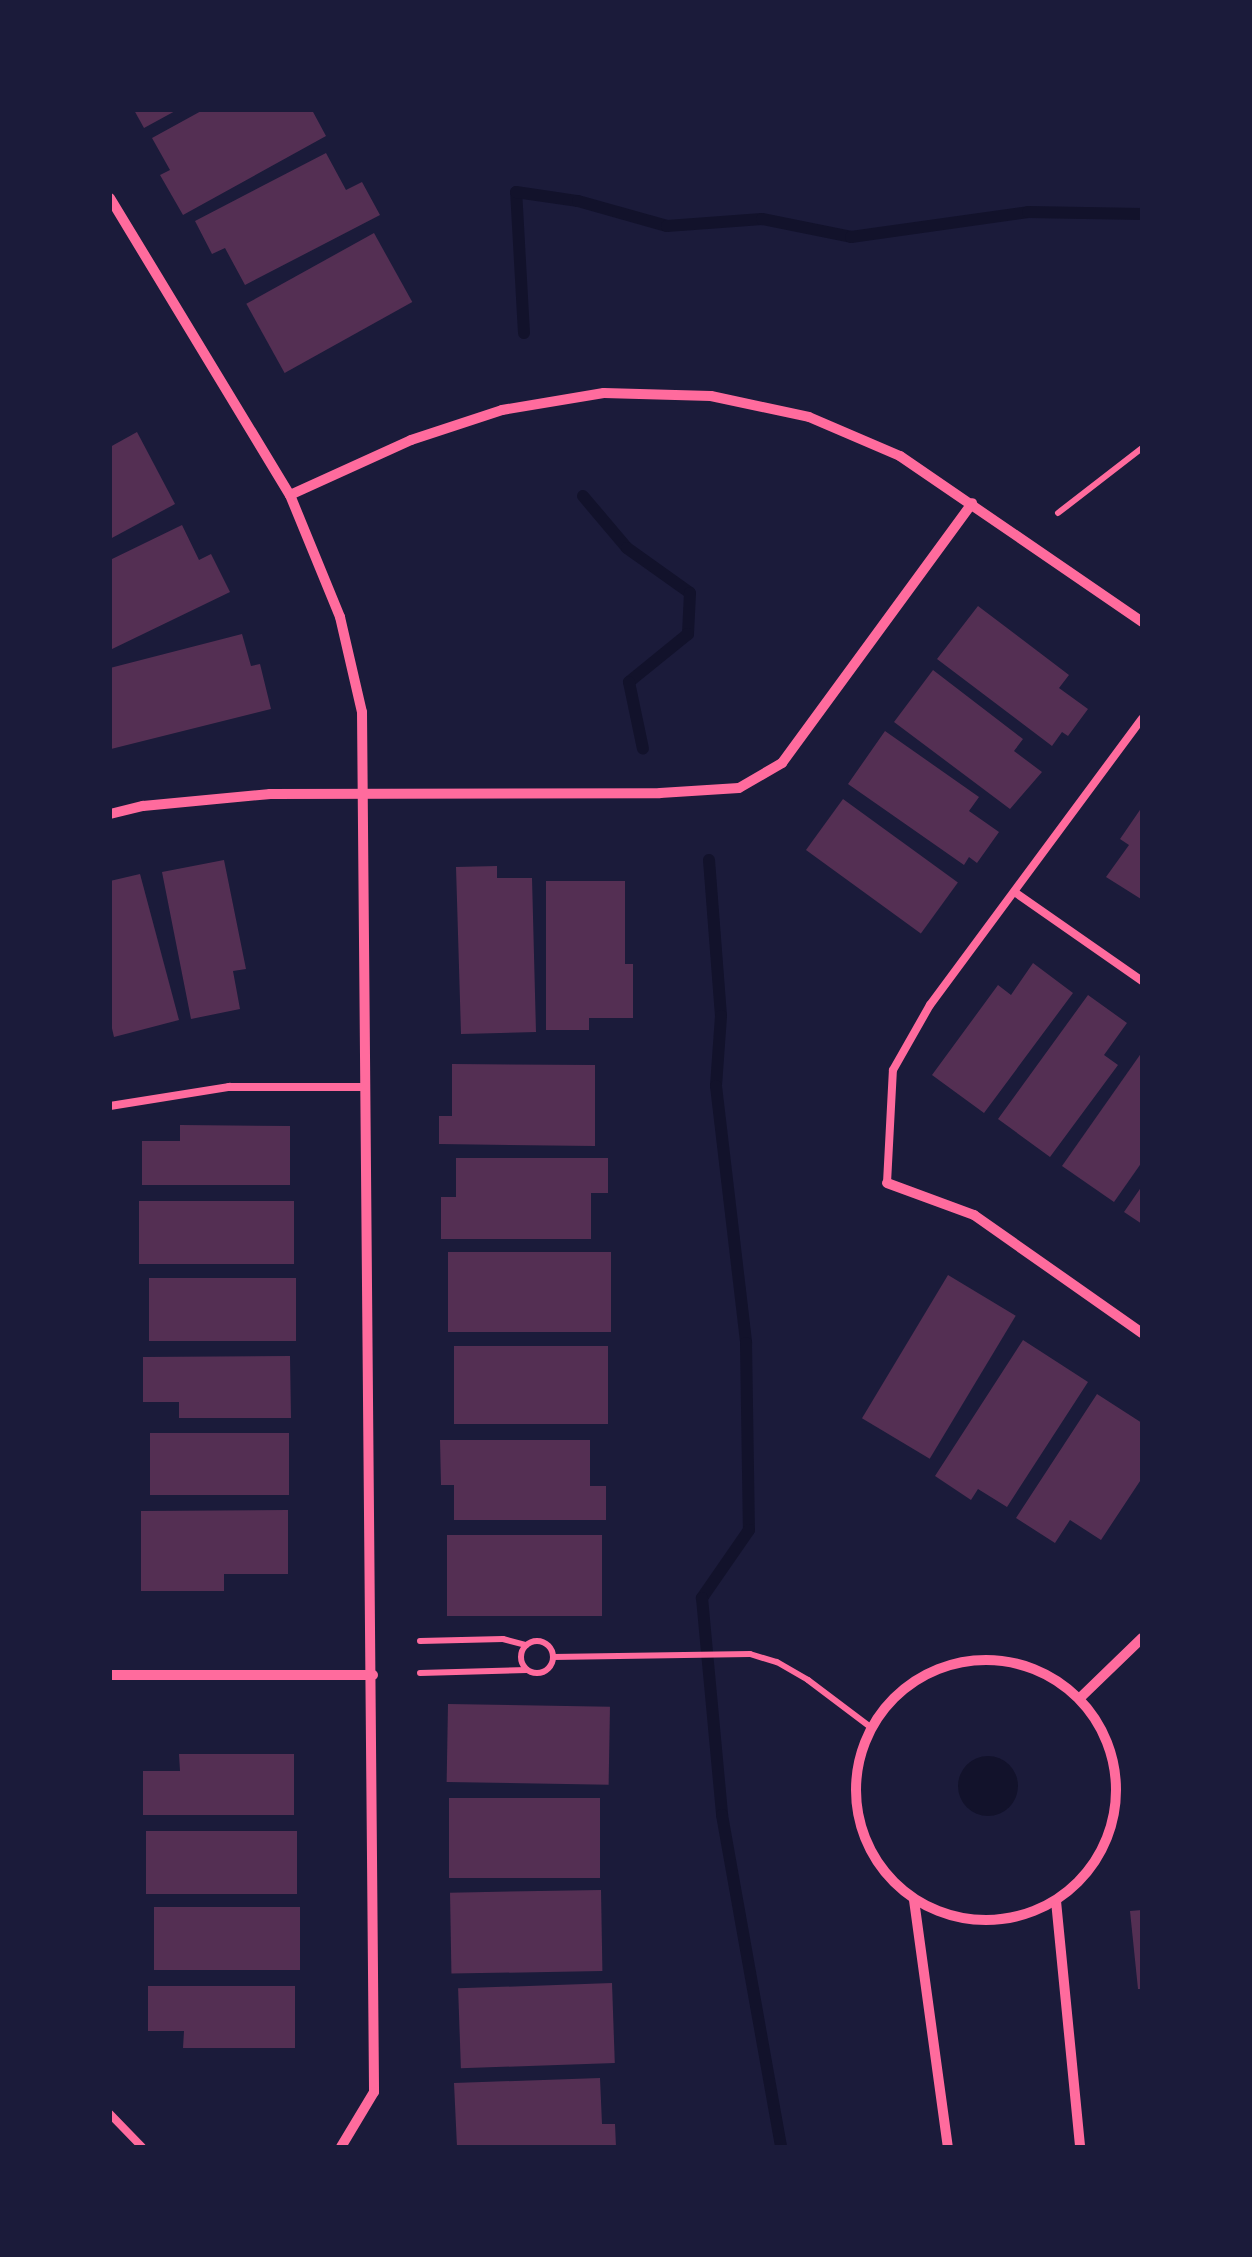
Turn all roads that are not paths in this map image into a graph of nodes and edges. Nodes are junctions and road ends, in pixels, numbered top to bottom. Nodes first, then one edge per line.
1 (110, 198) edge
2 (290, 496) junction
3 (972, 503) junction
4 (1142, 622) edge
5 (1142, 719) edge
6 (366, 792) junction
7 (110, 814) edge
8 (1016, 892) junction
9 (1142, 981) edge
10 (366, 1087) junction
11 (110, 1106) edge
12 (887, 1183) joint
13 (1142, 1334) edge
14 (1142, 1638) edge
15 (110, 1675) edge
16 (374, 1675) junction
17 (1081, 1698) junction
18 (914, 1900) junction
19 (1056, 1901) junction
20 (110, 2114) edge
21 (142, 2147) edge
22 (340, 2147) edge
23 (948, 2147) edge
24 (1080, 2147) edge

1 - 2 street
2 - 3 street
2 - 6 street
3 - 4 street
3 - 6 street
5 - 8 lane
6 - 7 street
6 - 10 street
8 - 9 lane
8 - 12 lane
10 - 11 lane
10 - 16 street
12 - 13 street
14 - 17 street
15 - 16 street
16 - 22 street
17 - 18 street
17 - 19 street
18 - 19 street
18 - 23 street
19 - 24 street
20 - 21 lane

